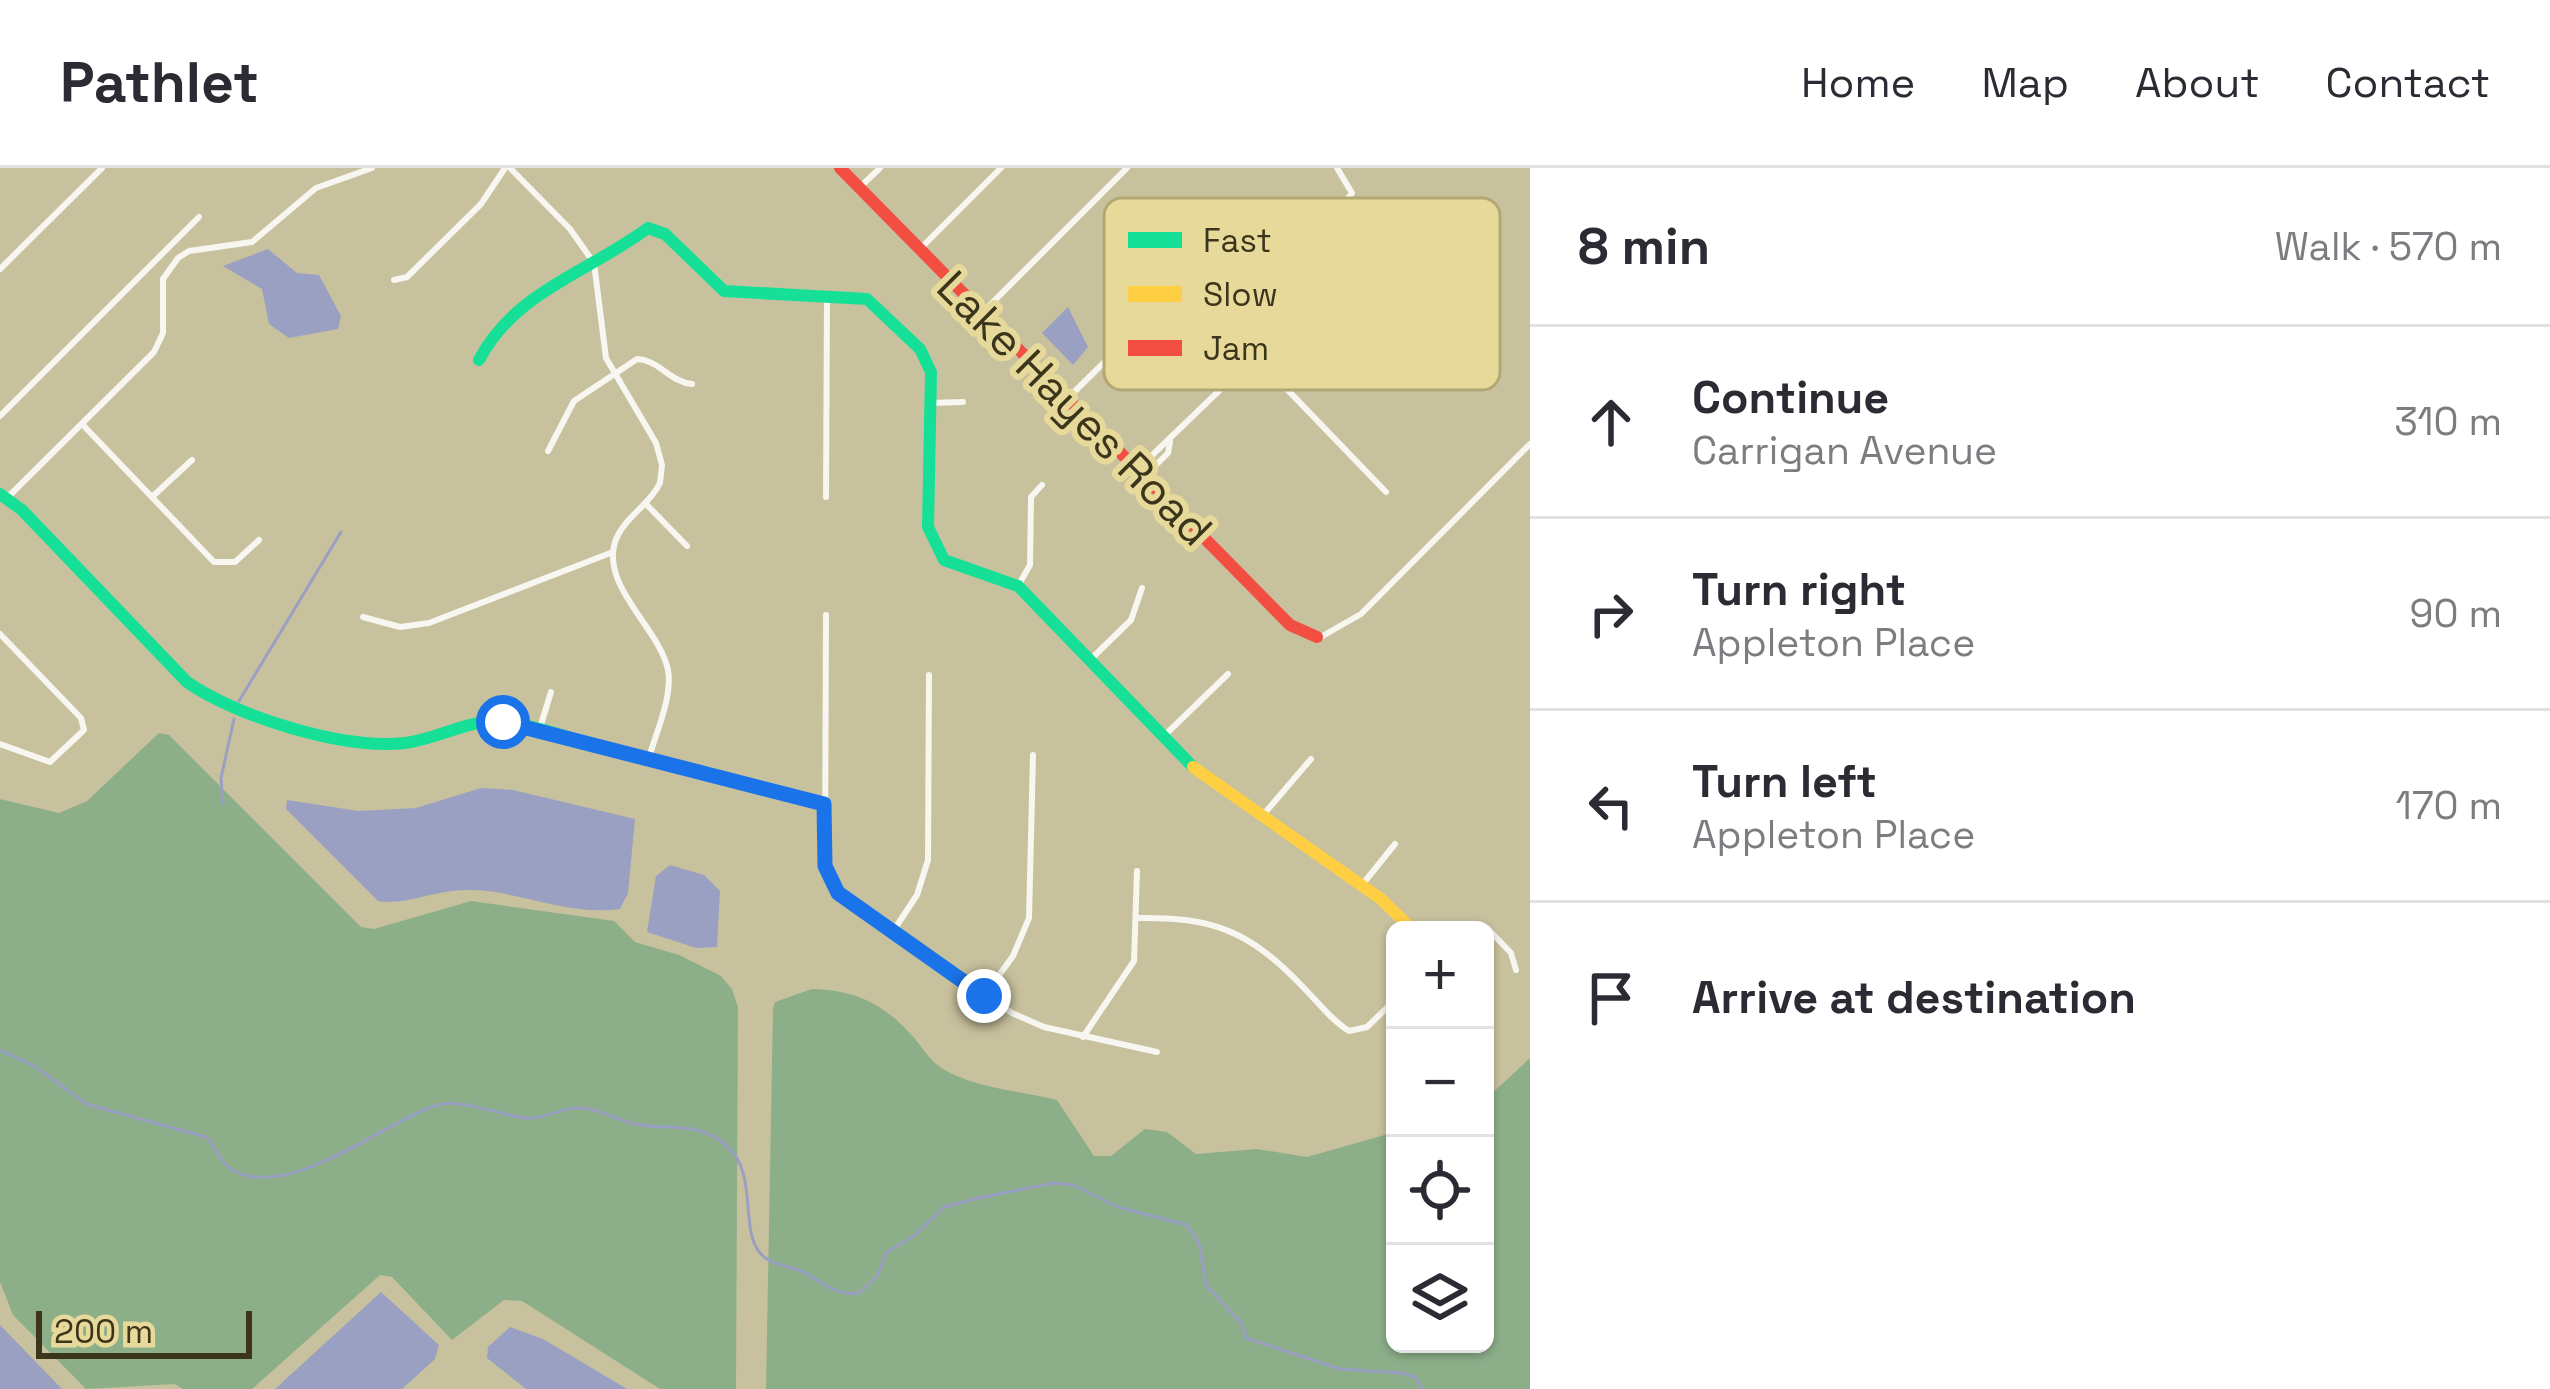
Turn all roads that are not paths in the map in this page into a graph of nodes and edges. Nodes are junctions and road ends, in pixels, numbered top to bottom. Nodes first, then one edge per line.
1 (102, 168) edge
2 (372, 168) edge
3 (508, 168) edge
4 (839, 168) edge
5 (880, 168) edge
6 (1001, 168) edge
7 (1127, 168) edge
8 (1337, 168) edge
9 (860, 188) junction
10 (1348, 198) edge
11 (199, 218) dead end
12 (919, 250) junction
13 (594, 262) junction
14 (0, 269) edge
15 (394, 280) dead end
16 (827, 295) junction
17 (982, 313) junction
18 (479, 360) dead end
19 (1104, 362) edge
20 (612, 374) junction
21 (692, 384) dead end
22 (1221, 390) edge
23 (1288, 390) edge
24 (1066, 399) junction
25 (963, 402) dead end
26 (930, 403) junction
27 (0, 416) edge
28 (82, 424) junction
29 (1530, 444) edge
30 (548, 451) dead end
31 (192, 460) dead end
32 (1143, 472) junction
33 (1042, 485) dead end
34 (1386, 492) dead end
35 (4, 496) edge
36 (152, 497) junction
37 (826, 497) dead end
38 (646, 503) junction
39 (259, 540) dead end
40 (687, 546) dead end
41 (613, 552) junction
42 (1018, 586) junction
43 (1142, 588) dead end
44 (826, 615) dead end
45 (363, 617) dead end
46 (0, 634) edge
47 (1317, 638) joint
48 (1091, 659) junction
49 (1228, 674) dead end
50 (929, 675) dead end
51 (551, 692) dead end
52 (539, 731) junction
53 (1164, 736) junction
54 (0, 743) edge
55 (1033, 754) dead end
56 (1311, 759) dead end
57 (648, 761) junction
58 (824, 804) junction
59 (1263, 815) junction
60 (1395, 844) dead end
61 (1137, 871) dead end
62 (1362, 885) junction
63 (1136, 918) junction
64 (1403, 921) edge
65 (892, 933) junction
66 (1494, 935) edge
67 (1516, 970) dead end
68 (984, 996) junction
69 (1386, 1009) edge
70 (1083, 1036) junction
71 (1157, 1052) dead end

1 - 14 street
2 - 28 street
3 - 13 street
3 - 15 street
4 - 9 street, Lake Hayes Road
5 - 9 street
6 - 12 street
7 - 17 street
8 - 10 street
9 - 12 street, Lake Hayes Road
11 - 27 street
12 - 17 street, Lake Hayes Road
13 - 16 street
13 - 18 street
13 - 20 street
16 - 26 street
16 - 37 street
17 - 24 street, Lake Hayes Road
19 - 24 street
20 - 21 street
20 - 30 street
20 - 38 street
22 - 32 street
23 - 34 street
24 - 32 street, Lake Hayes Road
25 - 26 street
26 - 42 street
28 - 35 street
28 - 36 street
29 - 47 street
31 - 36 street
32 - 47 street, Lake Hayes Road
33 - 42 street
35 - 52 street
36 - 39 street
38 - 40 street
38 - 41 street
41 - 45 street
41 - 57 street
42 - 48 street
43 - 48 street
44 - 58 street
46 - 54 street
48 - 53 street
49 - 53 street
50 - 65 street
51 - 52 street
52 - 57 street
53 - 59 street
55 - 68 street
56 - 59 street
57 - 58 street
58 - 65 street
59 - 62 street
60 - 62 street
61 - 63 street
62 - 64 street
63 - 69 street
63 - 70 street
65 - 68 street
66 - 67 street
68 - 70 street
70 - 71 street

